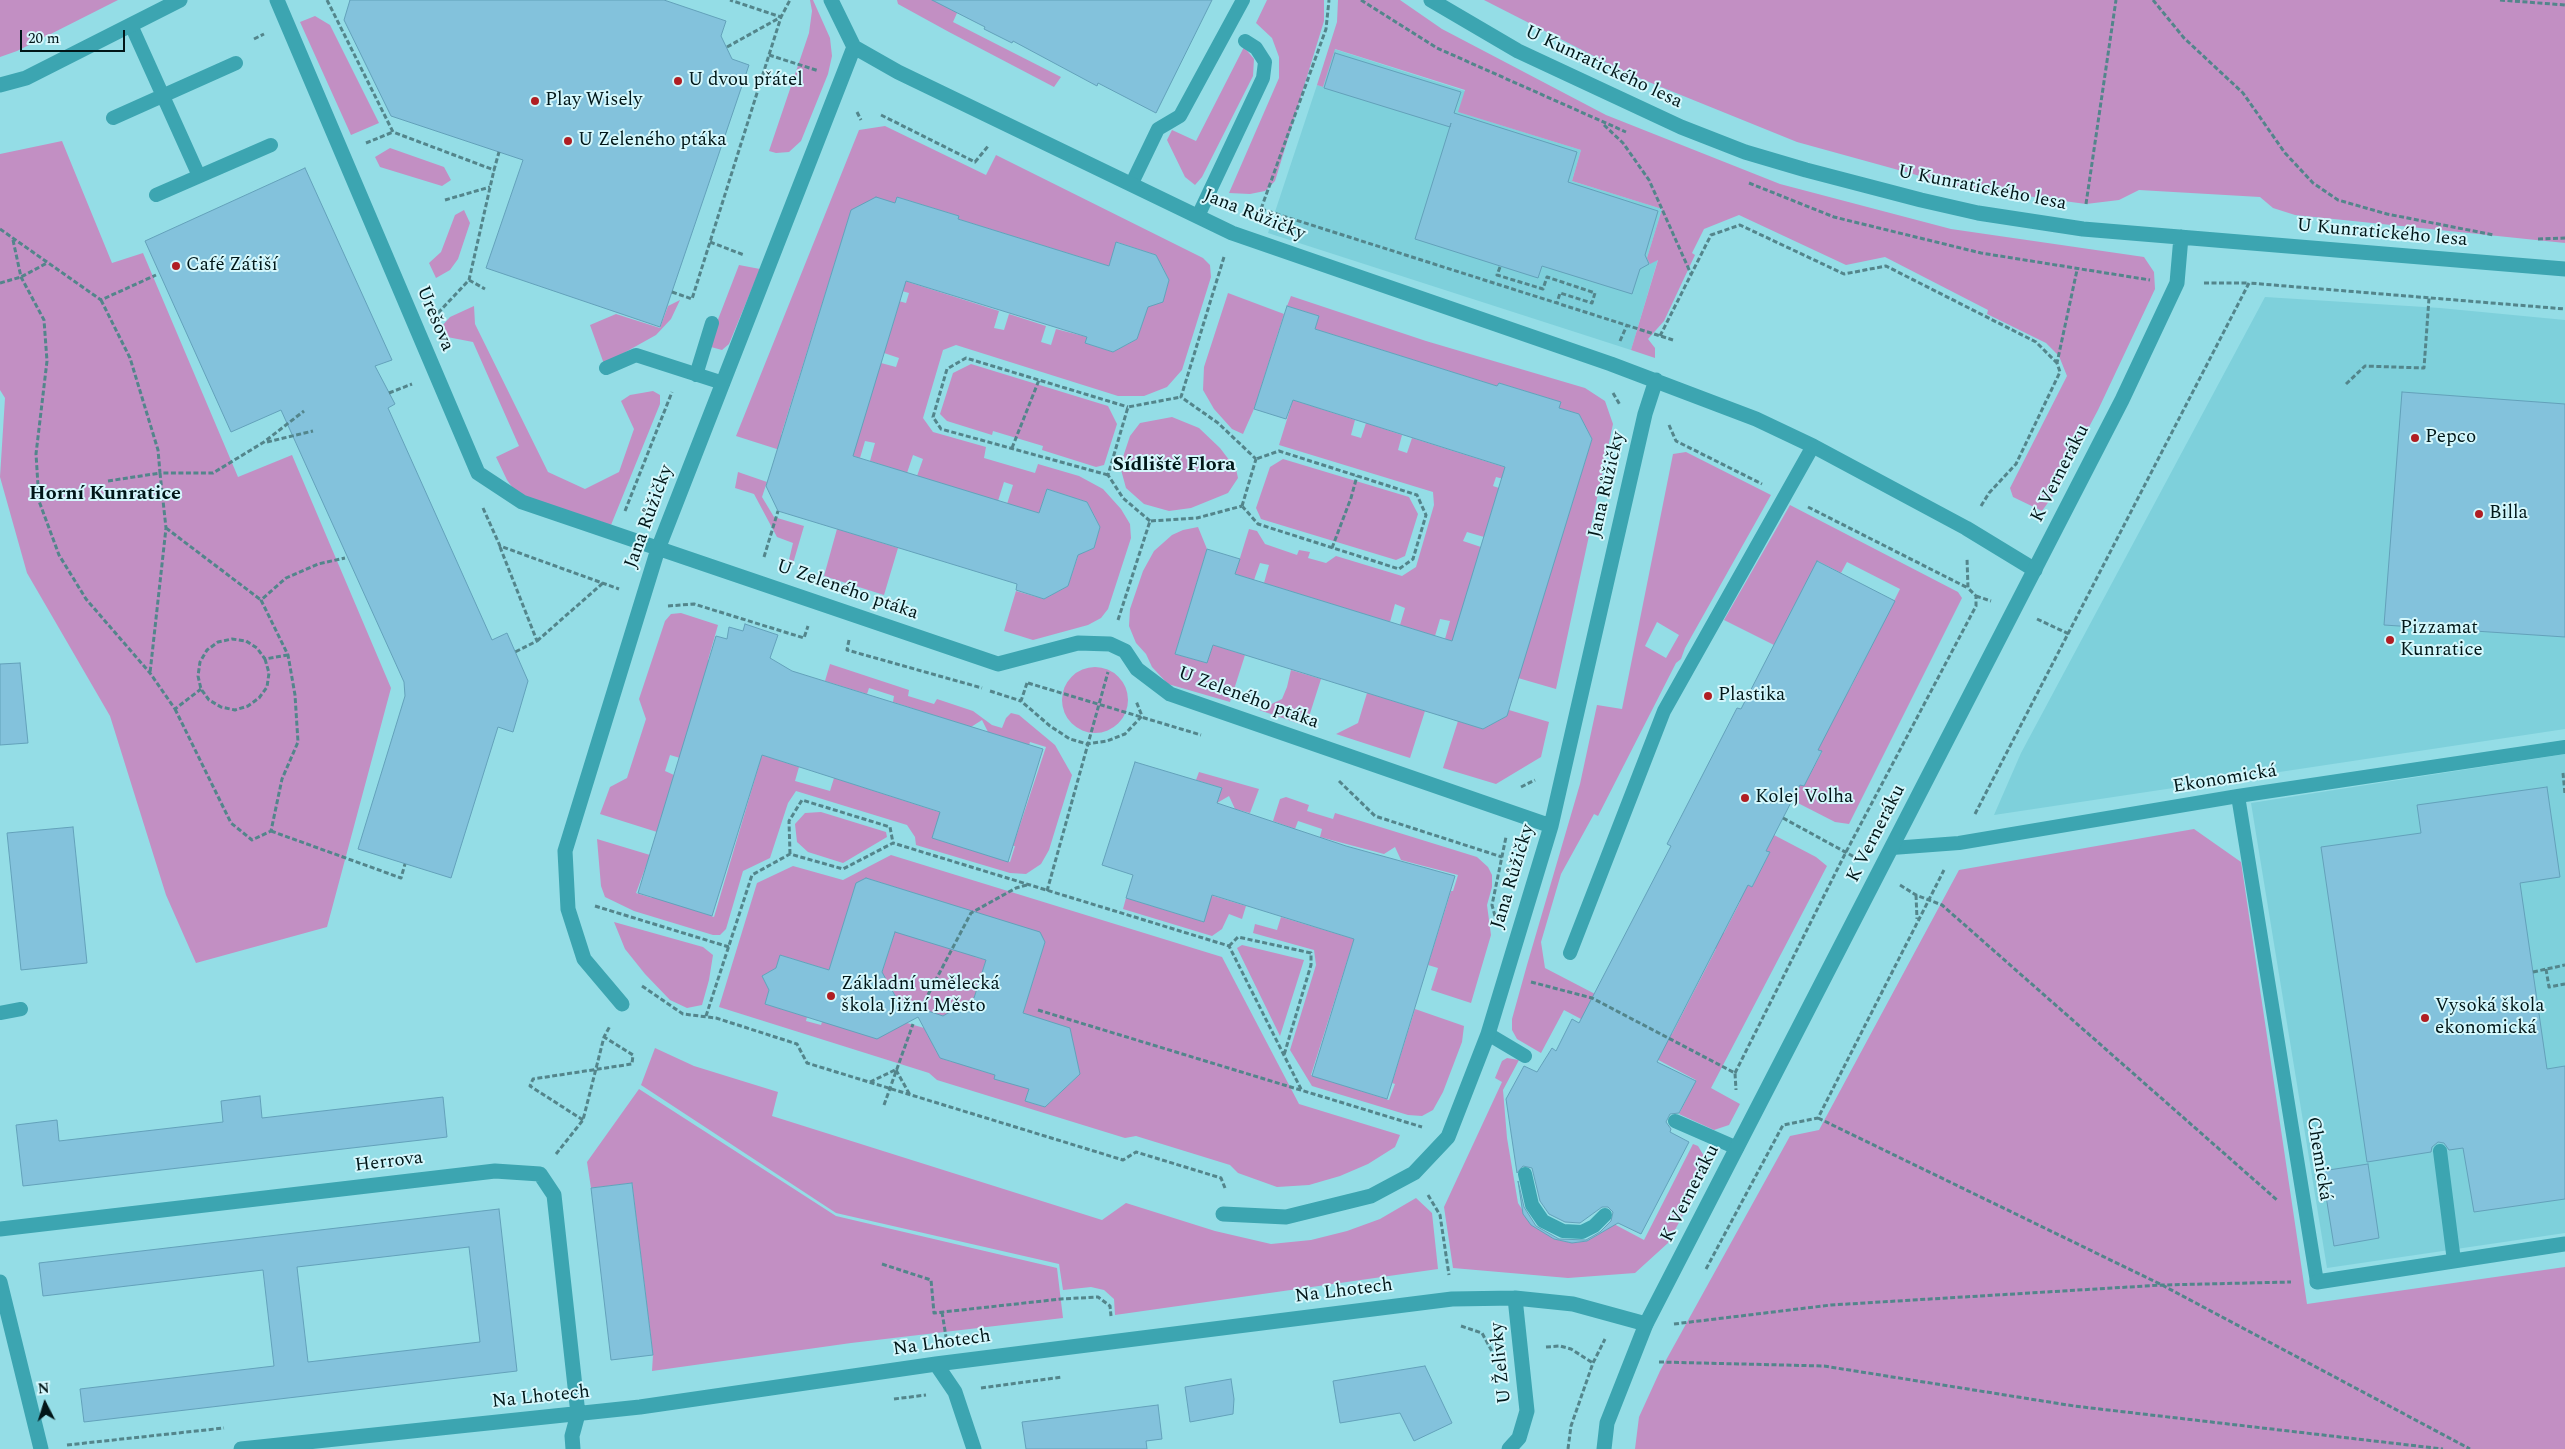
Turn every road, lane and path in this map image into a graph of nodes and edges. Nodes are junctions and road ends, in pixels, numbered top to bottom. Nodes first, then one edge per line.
1 (180, 0) edge
2 (277, 0) edge
3 (327, 0) edge
4 (730, 0) edge
5 (790, 0) edge
6 (831, 0) edge
7 (1243, 0) edge
8 (1431, 0) edge
9 (2116, 0) edge
10 (2154, 0) edge
11 (2500, 0) edge
12 (2565, 4) edge
13 (781, 17) junction
14 (131, 25) junction
15 (1245, 41) dead end
16 (727, 47) dead end
17 (854, 47) junction
18 (236, 63) dead end
19 (0, 86) edge
20 (162, 96) junction
21 (113, 118) dead end
22 (1602, 123) dead end
23 (271, 145) dead end
24 (499, 152) dead end
25 (494, 170) junction
26 (199, 176) junction
27 (1132, 183) junction
28 (490, 187) junction
29 (156, 194) dead end
30 (445, 200) dead end
31 (2086, 204) dead end
32 (1262, 209) dead end
33 (1198, 216) junction
34 (0, 228) edge
35 (2181, 237) junction
36 (2504, 237) dead end
37 (2531, 238) dead end
38 (2565, 238) edge
39 (13, 240) junction
40 (46, 263) junction
41 (1500, 268) dead end
42 (2565, 269) edge
43 (1691, 274) junction
44 (156, 275) dead end
45 (1497, 275) junction
46 (21, 277) junction
47 (469, 280) junction
48 (0, 283) edge
49 (1494, 283) junction
50 (485, 289) dead end
51 (672, 292) dead end
52 (2429, 298) junction
53 (101, 300) junction
54 (1557, 304) junction
55 (2565, 309) edge
56 (712, 324) dead end
57 (419, 334) junction
58 (1660, 336) junction
59 (1673, 340) dead end
60 (2056, 363) dead end
61 (606, 368) dead end
62 (681, 370) junction
63 (696, 375) junction
64 (1038, 380) junction
65 (1656, 380) junction
66 (723, 384) junction
67 (2346, 384) dead end
68 (1181, 397) dead end
69 (1128, 407) junction
70 (304, 411) dead end
71 (1645, 414) junction
72 (313, 431) dead end
73 (264, 442) junction
74 (1813, 446) junction
75 (1012, 448) junction
76 (160, 472) junction
77 (1108, 475) junction
78 (1357, 476) junction
79 (108, 481) dead end
80 (1784, 495) junction
81 (1242, 506) junction
82 (778, 511) dead end
83 (1150, 521) junction
84 (166, 528) junction
85 (616, 534) junction
86 (500, 546) dead end
87 (658, 548) junction
88 (1332, 548) junction
89 (345, 558) dead end
90 (763, 560) dead end
91 (2035, 570) junction
92 (603, 583) dead end
93 (1968, 588) dead end
94 (1976, 596) dead end
95 (261, 600) junction
96 (1994, 602) dead end
97 (2032, 617) dead end
98 (2069, 634) junction
99 (537, 641) junction
100 (1110, 644) junction
101 (515, 652) dead end
102 (288, 655) junction
103 (1028, 656) junction
104 (266, 659) junction
105 (150, 673) junction
106 (1035, 680) dead end
107 (1027, 683) junction
108 (201, 689) junction
109 (1136, 699) dead end
110 (1098, 705) junction
111 (175, 709) junction
112 (1142, 716) junction
113 (1206, 736) dead end
114 (1087, 744) junction
115 (2565, 747) edge
116 (1335, 777) dead end
117 (1538, 778) dead end
118 (2238, 796) junction
119 (1510, 813) junction
120 (1783, 818) dead end
121 (1551, 826) junction
122 (271, 831) junction
123 (892, 843) junction
124 (1959, 843) junction
125 (1892, 848) junction
126 (790, 854) junction
127 (1502, 857) junction
128 (404, 864) dead end
129 (1028, 885) junction
130 (1047, 891) junction
131 (1929, 899) junction
132 (594, 906) dead end
133 (1496, 920) dead end
134 (1917, 920) junction
135 (1229, 946) junction
136 (729, 947) junction
137 (1570, 953) dead end
138 (2565, 965) edge
139 (2546, 969) junction
140 (2533, 972) dead end
141 (1506, 975) junction
142 (2565, 984) edge
143 (622, 1004) joint
144 (920, 1008) dead end
145 (21, 1009) dead end
146 (1038, 1010) dead end
147 (0, 1012) edge
148 (706, 1016) junction
149 (912, 1024) dead end
150 (1488, 1034) junction
151 (1284, 1055) junction
152 (1525, 1056) dead end
153 (896, 1069) junction
154 (596, 1070) junction
155 (1735, 1073) junction
156 (869, 1082) junction
157 (890, 1088) junction
158 (1302, 1091) junction
159 (910, 1095) junction
160 (884, 1106) dead end
161 (1758, 1108) junction
162 (1818, 1118) junction
163 (583, 1120) junction
164 (1675, 1121) dead end
165 (1427, 1129) dead end
166 (1737, 1148) junction
167 (2440, 1151) dead end
168 (540, 1174) junction
169 (1525, 1174) dead end
170 (1228, 1194) dead end
171 (1438, 1211) dead end
172 (1222, 1214) dead end
173 (1605, 1215) dead end
174 (0, 1229) edge
175 (2309, 1229) junction
176 (2565, 1244) edge
177 (2454, 1261) junction
178 (882, 1264) dead end
179 (1705, 1272) dead end
180 (1450, 1276) dead end
181 (0, 1282) edge
182 (2317, 1282) junction
183 (2162, 1286) junction
184 (1515, 1298) junction
185 (942, 1312) junction
186 (1682, 1315) dead end
187 (1111, 1322) dead end
188 (1454, 1324) dead end
189 (1646, 1324) junction
190 (1677, 1324) junction
191 (1673, 1331) dead end
192 (947, 1345) dead end
193 (1660, 1354) dead end
194 (1498, 1362) dead end
195 (1593, 1363) dead end
196 (936, 1364) junction
197 (578, 1414) junction
198 (84, 1444) dead end
199 (41, 1449) edge
200 (85, 1449) edge
201 (241, 1449) edge
202 (573, 1449) edge
203 (974, 1449) edge
204 (1509, 1449) edge
205 (1568, 1449) edge
206 (1604, 1449) edge
207 (2443, 1449) edge
208 (2470, 1449) edge

1 - 14 street
2 - 57 street, Urešova
3 - 25 path
4 - 13 path
5 - 13 path
6 - 17 street
7 - 27 lane
8 - 35 street, U Kunratického lesa
9 - 31 path
10 - 36 path
11 - 12 path
13 - 16 path
13 - 51 path
14 - 19 street
14 - 20 lane
15 - 33 lane
17 - 27 street, Jana Růžičky
17 - 66 street, Jana Růžičky
18 - 20 lane
20 - 21 lane
20 - 26 lane
22 - 43 path
23 - 26 lane
24 - 25 path
25 - 28 path
26 - 29 lane
27 - 33 street, Jana Růžičky
28 - 30 path
28 - 47 path
32 - 49 path
33 - 65 street, Jana Růžičky
34 - 39 path
35 - 42 street, U Kunratického lesa
35 - 91 street, K Verneráku
37 - 38 path
39 - 40 path
39 - 46 path
40 - 46 path
40 - 53 path
41 - 45 path
43 - 58 path
43 - 60 path
44 - 53 path
45 - 49 path
45 - 54 path
46 - 48 path
46 - 105 path
47 - 50 path
47 - 57 path
49 - 54 path
52 - 55 path
52 - 67 path
52 - 98 path
53 - 76 path
54 - 58 path
56 - 63 lane
57 - 85 street, Urešova
58 - 59 path
61 - 62 lane
62 - 63 lane
62 - 85 path
63 - 66 lane
64 - 69 path
64 - 75 path
64 - 75 path
65 - 71 street, Jana Růžičky
65 - 74 street, Jana Růžičky
66 - 87 street, Jana Růžičky
68 - 69 path
69 - 77 path
70 - 73 path
71 - 80 path
71 - 121 street, Jana Růžičky
72 - 73 path
73 - 76 path
74 - 80 lane
74 - 91 street, Jana Růžičky
75 - 77 path
76 - 79 path
76 - 84 path
77 - 83 path
78 - 81 path
78 - 88 path
78 - 88 path
80 - 93 path
80 - 137 lane
81 - 83 path
81 - 88 path
82 - 90 path
83 - 100 path
84 - 95 path
84 - 105 path
85 - 87 street, Urešova
86 - 99 path
87 - 103 street, U Zeleného ptáka
87 - 143 street, Jana Růžičky
89 - 95 path
91 - 125 street, K Verneráku
92 - 99 path
94 - 96 path
95 - 102 path
97 - 98 path
98 - 124 path
99 - 101 path
100 - 103 street, U Zeleného ptáka
100 - 110 path
100 - 119 street, U Zeleného ptáka
102 - 104 path
102 - 122 path
103 - 107 path
104 - 108 path
104 - 108 path
105 - 111 path
106 - 107 path
107 - 110 path
107 - 114 path
108 - 111 path
109 - 112 path
110 - 112 path
110 - 114 path
111 - 122 path
112 - 113 path
112 - 114 path
114 - 130 path
115 - 118 lane, Ekonomická
116 - 127 path
117 - 119 path
118 - 124 lane, Ekonomická
118 - 175 lane, Chemická
119 - 121 street, U Zeleného ptáka
119 - 127 path
120 - 155 path
121 - 141 street, Jana Růžičky
122 - 128 path
123 - 126 path
123 - 126 path
123 - 129 path
124 - 125 lane, Ekonomická
124 - 131 path
125 - 161 street, K Verneráku
126 - 136 path
127 - 133 path
129 - 130 path
129 - 144 path
130 - 135 path
131 - 134 path
131 - 134 path
131 - 175 path
132 - 136 path
134 - 162 path
135 - 151 path
135 - 151 path
136 - 148 path
138 - 139 path
139 - 140 path
139 - 142 path
141 - 150 street, Jana Růžičky
141 - 155 path
143 - 148 path
145 - 147 lane
146 - 158 path
148 - 156 path
149 - 153 path
150 - 152 lane
150 - 172 street, Jana Růžičky
151 - 158 path
153 - 156 path
153 - 157 path
153 - 159 path
154 - 154 path
154 - 163 path
154 - 163 path
155 - 161 path
156 - 157 path
157 - 159 path
157 - 160 path
158 - 165 path
159 - 170 path
161 - 166 street, K Verneráku
162 - 179 path
162 - 183 path
163 - 168 path
164 - 166 lane
166 - 189 street, K Verneráku
167 - 177 lane
168 - 174 street, Herrova
168 - 197 street
169 - 173 lane
171 - 180 path
175 - 182 lane, Chemická
176 - 177 street
177 - 182 street
178 - 185 path
181 - 199 street
182 - 183 path
183 - 190 path
183 - 208 path
184 - 189 street, Na Lhotech
184 - 196 street, Na Lhotech
184 - 204 street, U Želivky
185 - 187 path
185 - 192 path
186 - 190 path
188 - 194 path
189 - 190 path
189 - 206 street, K Verneráku
190 - 191 path
193 - 207 path
195 - 205 path
196 - 197 street, Na Lhotech
196 - 203 street
197 - 201 street, Na Lhotech
197 - 202 street
198 - 200 path

